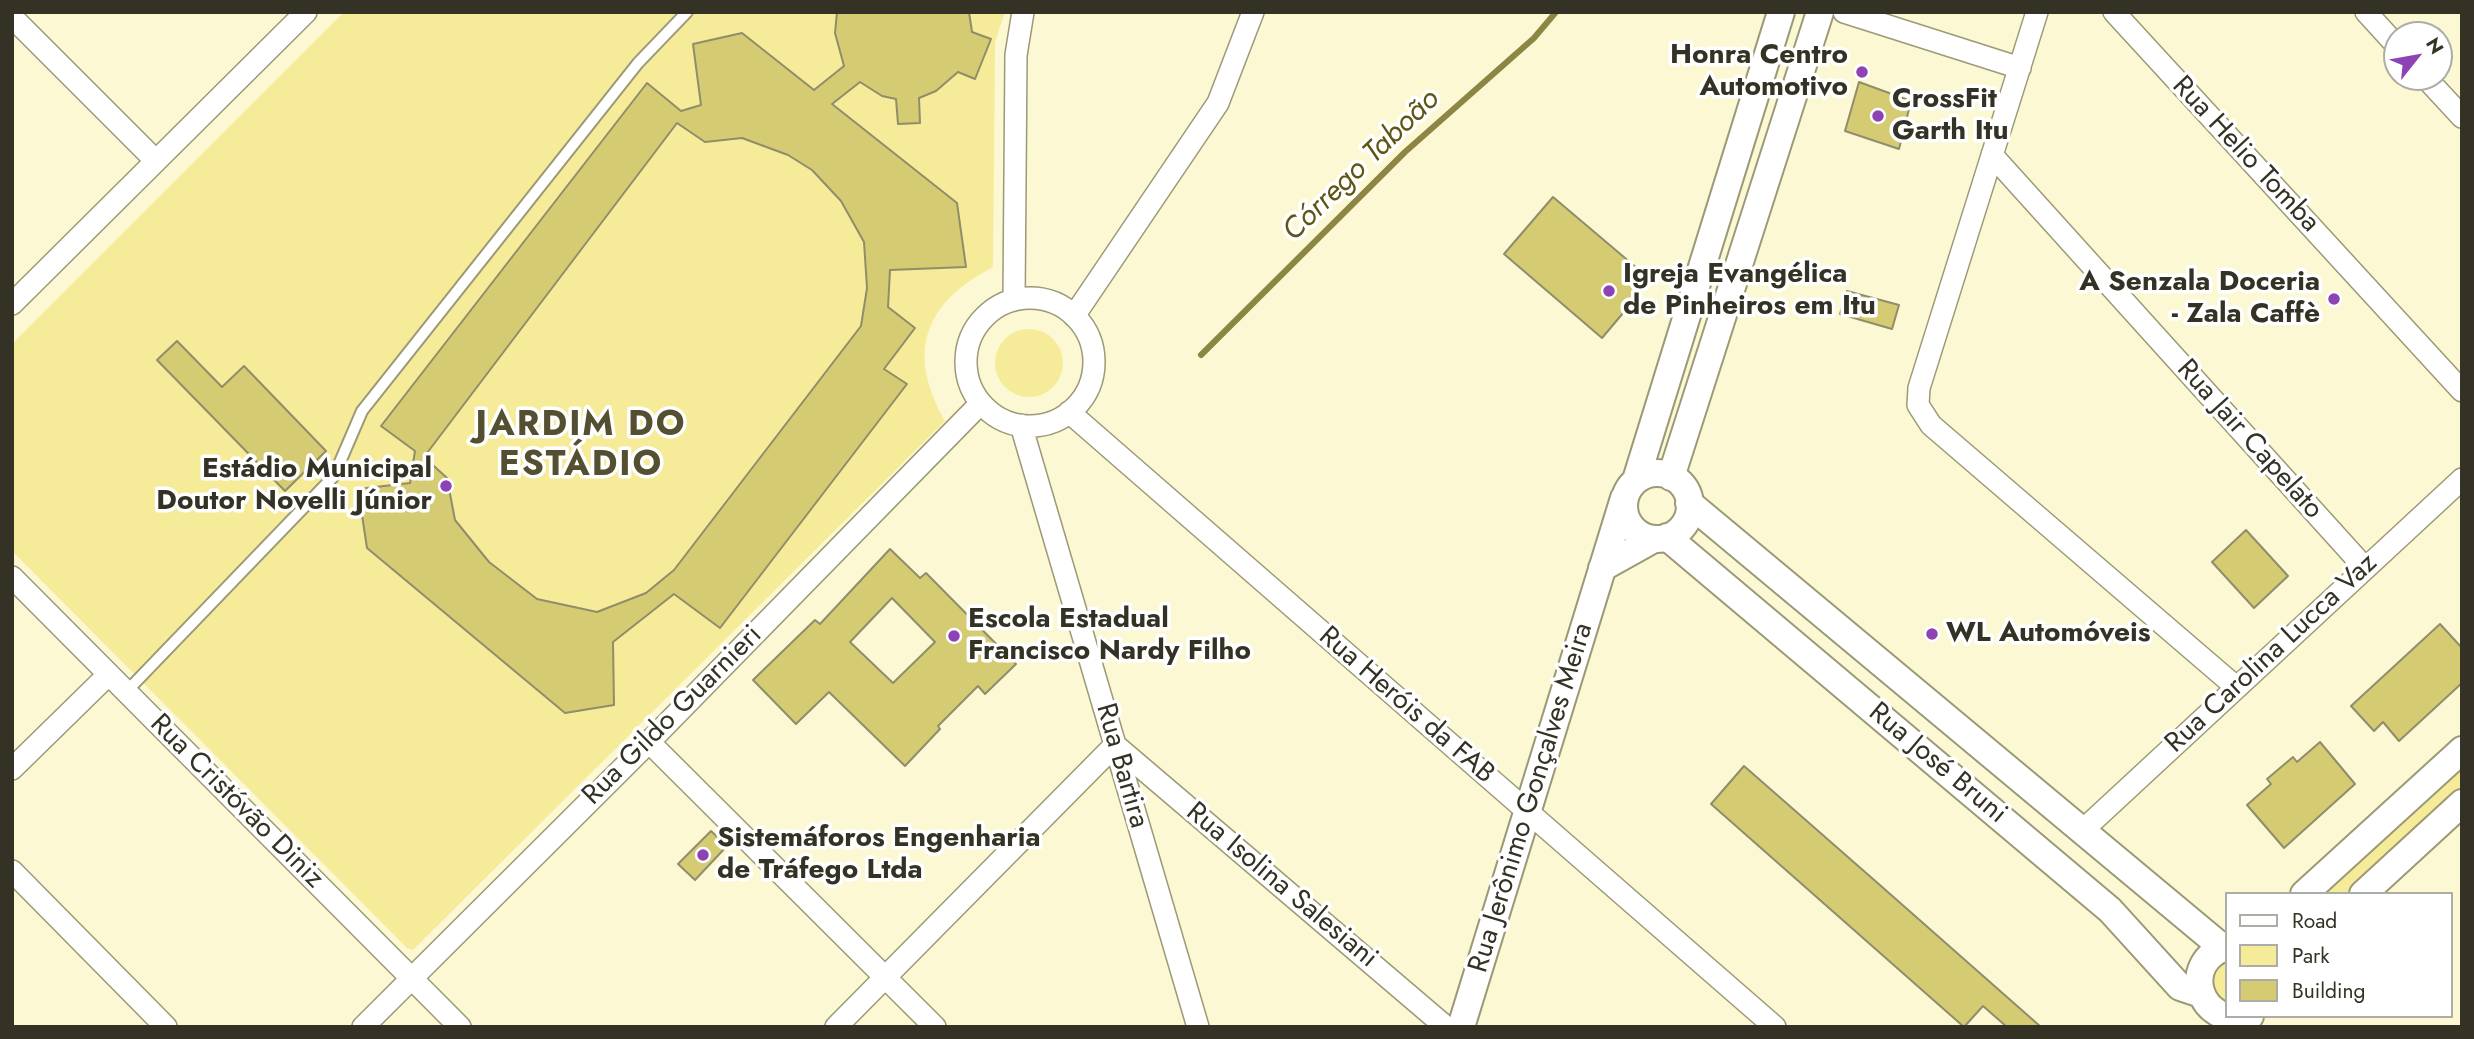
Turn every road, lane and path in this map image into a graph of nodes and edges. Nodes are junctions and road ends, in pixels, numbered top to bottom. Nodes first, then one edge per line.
1 (306, 12) edge
2 (687, 12) edge
3 (1023, 12) edge
4 (1253, 12) edge
5 (1781, 12) edge
6 (1820, 12) edge
7 (1844, 12) edge
8 (2037, 12) edge
9 (2114, 12) edge
10 (2366, 12) edge
11 (12, 17) edge
12 (2383, 31) edge
13 (2020, 68) junction
14 (2438, 91) edge
15 (2462, 117) edge
16 (1992, 155) junction
17 (156, 161) junction
18 (1014, 299) junction
19 (12, 304) edge
20 (1074, 316) junction
21 (2462, 391) edge
22 (981, 402) junction
23 (1069, 412) junction
24 (1021, 425) junction
25 (1671, 477) junction
26 (2462, 478) edge
27 (1630, 489) junction
28 (1689, 503) junction
29 (1661, 538) junction
30 (1602, 568) junction
31 (2365, 568) junction
32 (12, 577) edge
33 (108, 674) junction
34 (2236, 687) junction
35 (126, 692) junction
36 (649, 742) junction
37 (1115, 745) junction
38 (2462, 750) edge
39 (12, 769) edge
40 (2462, 803) edge
41 (1528, 813) junction
42 (2083, 830) junction
43 (12, 871) edge
44 (2306, 892) edge
45 (2365, 892) edge
46 (2225, 947) edge
47 (885, 977) junction
48 (411, 978) junction
49 (2201, 994) junction
50 (2226, 1016) edge
51 (2234, 1019) edge
52 (166, 1027) edge
53 (363, 1027) edge
54 (460, 1027) edge
55 (836, 1027) edge
56 (935, 1027) edge
57 (1198, 1027) edge
58 (1446, 1027) edge
59 (1461, 1027) edge
60 (1775, 1027) edge
61 (2254, 1027) edge

1 - 17 street
2 - 35 lane
3 - 18 street
4 - 20 street
5 - 27 street, Rua Jerônimo Gonçalves Meira
6 - 25 street
7 - 13 street
8 - 13 street
9 - 21 street, Rua Helio Tomba
10 - 12 street
11 - 17 street
13 - 16 street
14 - 15 street
16 - 31 street, Rua Jair Capelato
16 - 34 street
17 - 19 street
18 - 20 street
18 - 22 street
20 - 23 street
22 - 24 street
22 - 36 street, Rua Gildo Guarnieri
23 - 24 street
23 - 41 street, Rua Heróis da FAB
24 - 37 street, Rua Bartira
25 - 27 street
25 - 28 street
26 - 31 street, Rua Carolina Lucca Vaz
27 - 29 street
27 - 30 street, Rua Jerônimo Gonçalves Meira
28 - 29 street
28 - 42 street, Rua José Bruni
29 - 30 street
29 - 49 street, Rua José Bruni
30 - 41 street, Rua Jerônimo Gonçalves Meira
31 - 34 street, Rua Carolina Lucca Vaz
32 - 33 street, Rua Cristóvão Diniz
33 - 35 street, Rua Cristóvão Diniz
33 - 39 street
34 - 42 street, Rua Carolina Lucca Vaz
35 - 48 street, Rua Cristóvão Diniz
36 - 47 street
36 - 48 street, Rua Gildo Guarnieri
37 - 47 street
37 - 57 street, Rua Bartira
37 - 58 street, Rua Isolina Salesiani
38 - 44 street
40 - 45 street
41 - 59 street, Rua Jerônimo Gonçalves Meira
41 - 60 street, Rua Heróis da FAB
42 - 46 street, Rua José Bruni
43 - 52 street
46 - 49 street
47 - 55 street
47 - 56 street
48 - 53 street, Rua Gildo Guarnieri
48 - 54 street, Rua Cristóvão Diniz
49 - 50 street, Rua José Bruni
51 - 61 street

